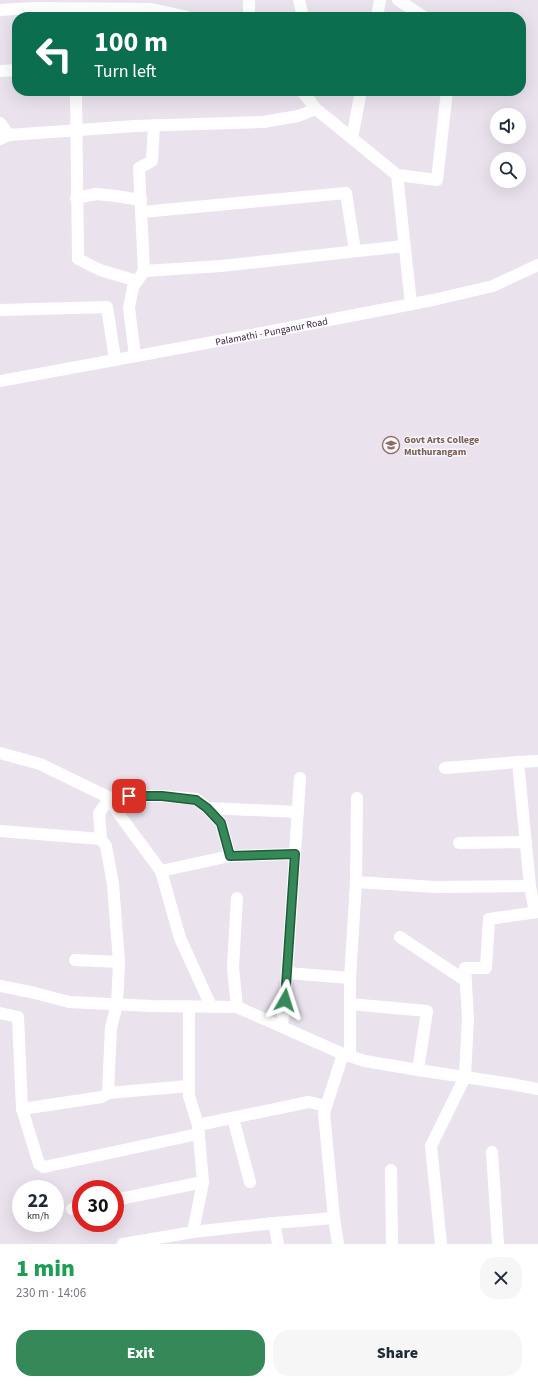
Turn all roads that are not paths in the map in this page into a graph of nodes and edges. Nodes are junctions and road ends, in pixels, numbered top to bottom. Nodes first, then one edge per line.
1 (249, 0) edge
2 (299, 0) edge
3 (380, 0) edge
4 (398, 0) edge
5 (149, 5) edge
6 (0, 10) edge
7 (172, 12) edge
8 (249, 12) edge
9 (302, 12) edge
10 (378, 12) edge
11 (416, 12) edge
12 (12, 70) edge
13 (0, 71) edge
14 (76, 96) edge
15 (306, 96) edge
16 (361, 96) edge
17 (446, 96) edge
18 (316, 109) junction
19 (0, 123) edge
20 (154, 125) junction
21 (76, 130) junction
22 (4, 137) edge
23 (352, 138) junction
24 (397, 175) junction
25 (76, 198) junction
26 (141, 206) junction
27 (404, 246) junction
28 (355, 251) junction
29 (538, 265) edge
30 (141, 276) junction
31 (411, 304) junction
32 (0, 310) edge
33 (136, 356) junction
34 (116, 359) junction
35 (0, 381) edge
36 (0, 753) edge
37 (538, 761) edge
38 (518, 762) junction
39 (445, 768) dead end
40 (300, 778) dead end
41 (110, 798) junction
42 (357, 798) dead end
43 (207, 808) junction
44 (298, 812) junction
45 (0, 831) edge
46 (101, 839) junction
47 (526, 842) junction
48 (459, 843) dead end
49 (295, 854) junction
50 (230, 856) junction
51 (161, 871) junction
52 (356, 882) junction
53 (530, 886) junction
54 (237, 898) dead end
55 (537, 912) edge
56 (400, 937) dead end
57 (75, 960) dead end
58 (119, 962) junction
59 (287, 973) junction
60 (350, 978) junction
61 (466, 981) junction
62 (0, 986) edge
63 (117, 1004) junction
64 (350, 1004) junction
65 (189, 1006) junction
66 (211, 1006) junction
67 (237, 1007) junction
68 (0, 1013) edge
69 (282, 1026) junction
70 (347, 1055) junction
71 (418, 1070) junction
72 (466, 1077) junction
73 (189, 1086) junction
74 (538, 1089) edge
75 (108, 1093) junction
76 (326, 1106) junction
77 (22, 1110) junction
78 (233, 1118) junction
79 (198, 1130) junction
80 (492, 1152) dead end
81 (391, 1170) dead end
82 (203, 1182) junction
83 (250, 1182) dead end
84 (124, 1198) edge
85 (334, 1218) junction
86 (274, 1223) junction
87 (192, 1232) junction
88 (123, 1244) edge
89 (278, 1244) edge
90 (338, 1244) edge
91 (392, 1244) edge
92 (441, 1244) edge
93 (498, 1244) edge

1 - 8 street
2 - 9 street
3 - 10 street
4 - 11 street
5 - 6 street
5 - 7 street
12 - 13 street
14 - 21 street
15 - 18 street
16 - 23 street
17 - 24 street
18 - 20 street
18 - 23 street
19 - 22 street
20 - 21 street
20 - 26 street
21 - 22 street
21 - 25 street
23 - 24 street
24 - 27 street
25 - 26 street
25 - 30 street
26 - 28 street
26 - 30 street
27 - 28 street
27 - 31 street
28 - 30 street
29 - 31 street, Palamathi - Punganur Road
30 - 33 street
31 - 33 street, Palamathi - Punganur Road
32 - 34 street
33 - 34 street, Palamathi - Punganur Road
34 - 35 street, Palamathi - Punganur Road
36 - 41 street
37 - 38 street
38 - 39 street
38 - 47 street
40 - 44 street
41 - 43 street
41 - 46 street
41 - 51 street
42 - 52 street
43 - 44 street
43 - 50 street
44 - 49 street
45 - 46 street
46 - 58 street
47 - 48 street
47 - 53 street
49 - 50 street
49 - 59 street
50 - 51 street
51 - 66 street
52 - 53 street
52 - 60 street
53 - 55 street
54 - 67 street
55 - 61 street
56 - 61 street
57 - 58 street
58 - 63 street
59 - 60 street
59 - 69 street
60 - 64 street
61 - 72 street
62 - 63 street
63 - 65 street
63 - 75 street
64 - 70 street
64 - 71 street
65 - 66 street
65 - 73 street
66 - 67 street
67 - 69 street
68 - 77 street
69 - 70 street
70 - 71 street
70 - 76 street
71 - 72 street
72 - 74 street
72 - 92 street
73 - 75 street
73 - 79 street
75 - 77 street
76 - 78 street
76 - 85 street
77 - 79 street
78 - 79 street
78 - 83 street
79 - 82 street
80 - 93 street
81 - 91 street
82 - 84 street
82 - 87 street
85 - 86 street
85 - 90 street
86 - 87 street
86 - 89 street
87 - 88 street

